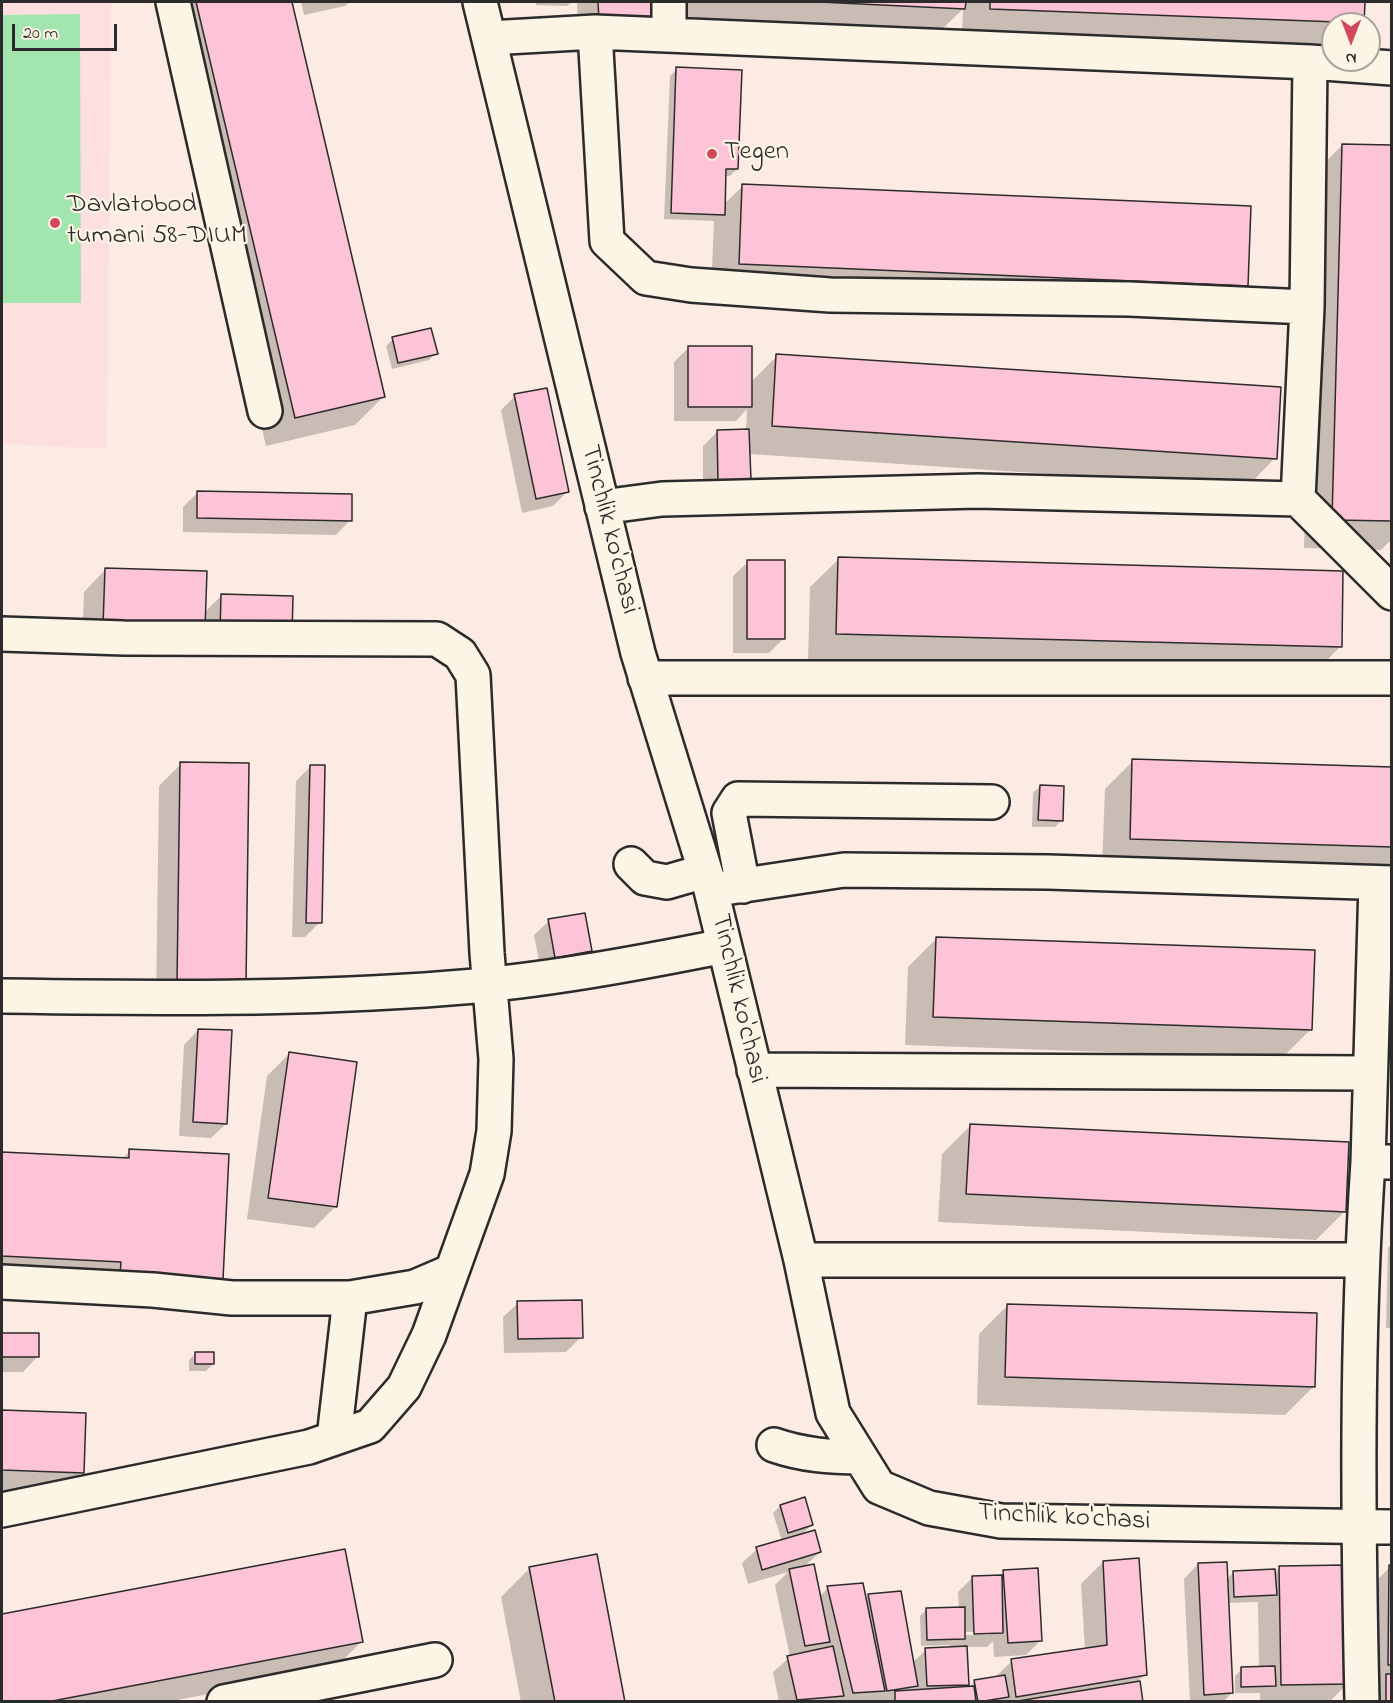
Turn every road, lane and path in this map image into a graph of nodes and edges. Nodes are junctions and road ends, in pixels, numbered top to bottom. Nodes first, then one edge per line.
1 (173, 2) edge
2 (480, 2) edge
3 (669, 2) edge
4 (595, 32) junction
5 (669, 35) junction
6 (489, 38) junction
7 (1310, 62) junction
8 (1392, 68) edge
9 (1307, 307) junction
10 (265, 411) dead end
11 (1298, 499) junction
12 (602, 507) junction
13 (1392, 593) edge
14 (2, 634) edge
15 (645, 678) junction
16 (1392, 678) edge
17 (992, 802) dead end
18 (630, 864) dead end
19 (708, 881) junction
20 (1384, 883) edge
21 (743, 886) junction
22 (724, 946) junction
23 (490, 983) junction
24 (2, 996) edge
25 (754, 1070) junction
26 (1369, 1073) junction
27 (1380, 1162) edge
28 (801, 1260) junction
29 (1361, 1260) junction
30 (450, 1272) junction
31 (2, 1282) edge
32 (350, 1298) junction
33 (334, 1438) junction
34 (774, 1444) dead end
35 (860, 1457) junction
36 (2, 1510) edge
37 (1358, 1527) junction
38 (1392, 1527) edge
39 (435, 1660) dead end
40 (224, 1701) edge
41 (1362, 1701) edge

1 - 10 street
2 - 6 street, Tinchlik ko'chasi
3 - 5 street
4 - 5 street
4 - 6 street
4 - 9 street
5 - 7 street
6 - 12 street, Tinchlik ko'chasi
7 - 8 street
7 - 9 street
9 - 11 street
11 - 12 street
11 - 13 street
12 - 15 street, Tinchlik ko'chasi
14 - 23 street
15 - 16 street
15 - 19 street, Tinchlik ko'chasi
17 - 21 street
18 - 19 street
19 - 21 street
19 - 22 street, Tinchlik ko'chasi
20 - 21 street
20 - 26 street
22 - 23 street
22 - 25 street, Tinchlik ko'chasi
23 - 24 street
23 - 30 street
25 - 26 street
25 - 28 street, Tinchlik ko'chasi
26 - 27 street
27 - 29 street
28 - 29 street
28 - 35 street, Tinchlik ko'chasi
29 - 37 street
30 - 32 street
30 - 33 street
31 - 32 street
32 - 33 street
33 - 36 street
34 - 35 street
35 - 37 street, Tinchlik ko'chasi
37 - 38 street, Tinchlik ko'chasi
37 - 41 street
39 - 40 street

